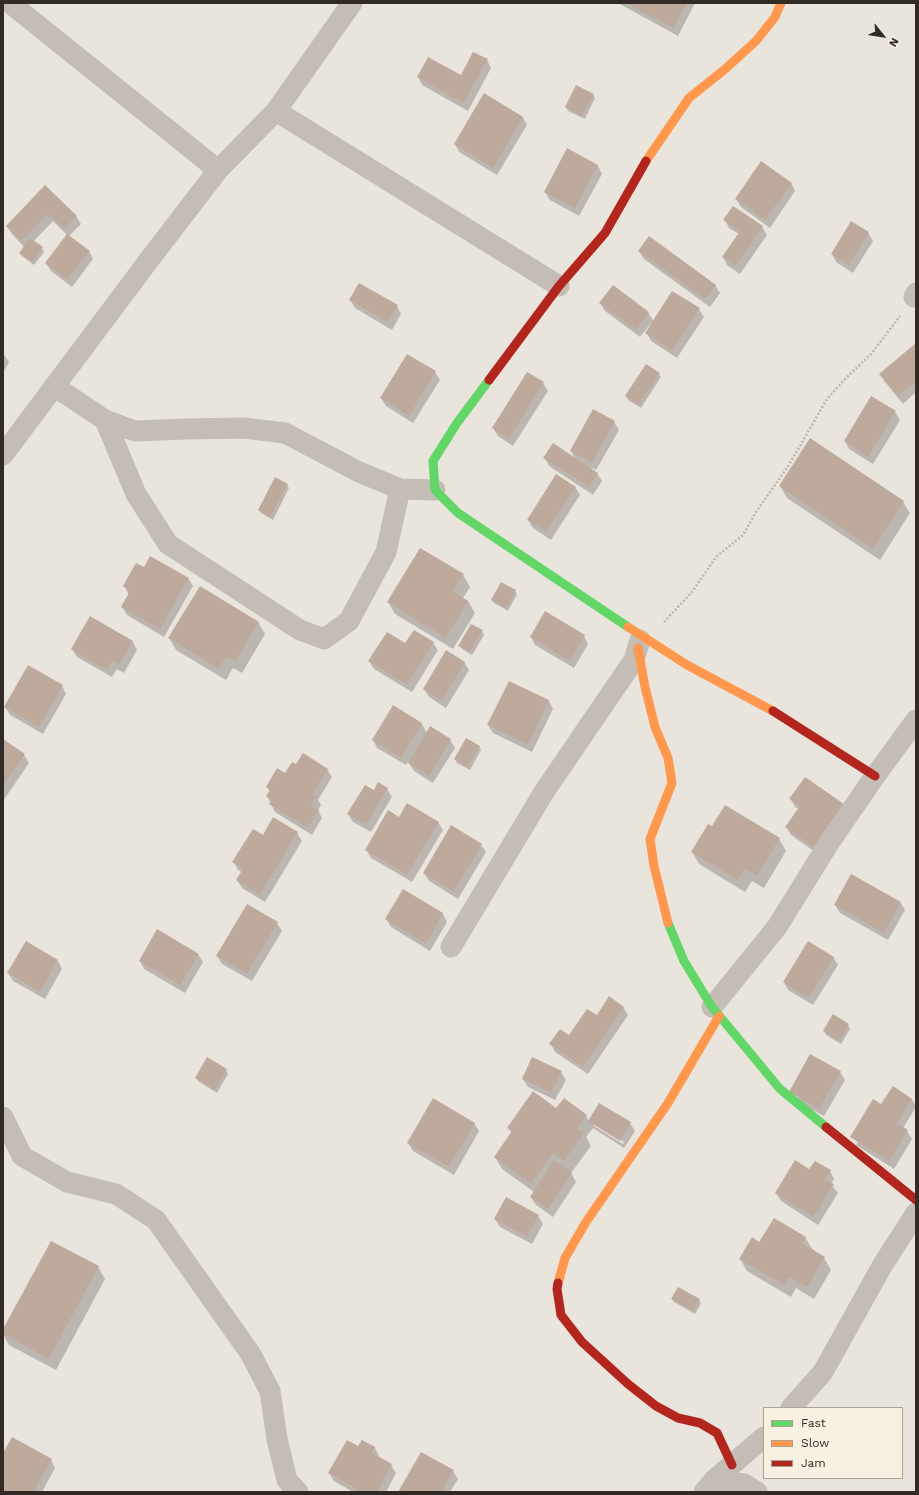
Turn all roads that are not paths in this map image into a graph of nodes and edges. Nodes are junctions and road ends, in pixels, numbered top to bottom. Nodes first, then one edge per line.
1 (10, 3) edge
2 (352, 3) edge
3 (781, 3) edge
4 (276, 111) junction
5 (218, 170) junction
6 (559, 286) junction
7 (54, 386) junction
8 (105, 420) junction
9 (3, 455) edge
10 (400, 490) junction
11 (435, 490) junction
12 (642, 641) junction
13 (916, 720) edge
14 (875, 776) junction
15 (451, 947) dead end
16 (715, 1012) junction
17 (3, 1117) edge
18 (916, 1200) edge
19 (916, 1213) edge
20 (792, 1407) edge
21 (763, 1438) edge
22 (732, 1465) junction
23 (709, 1486) edge
24 (298, 1492) edge
25 (757, 1492) edge

1 - 5 street
2 - 4 street
3 - 6 street
4 - 5 street
4 - 6 street
5 - 7 street
6 - 11 street
7 - 8 street
7 - 9 street
8 - 10 street
8 - 10 street
10 - 11 street
11 - 12 street
12 - 14 street
12 - 15 street
12 - 16 street
13 - 14 street
14 - 16 street
16 - 18 street
16 - 22 street
17 - 24 street
19 - 20 street
21 - 22 street
22 - 23 street
23 - 25 street

